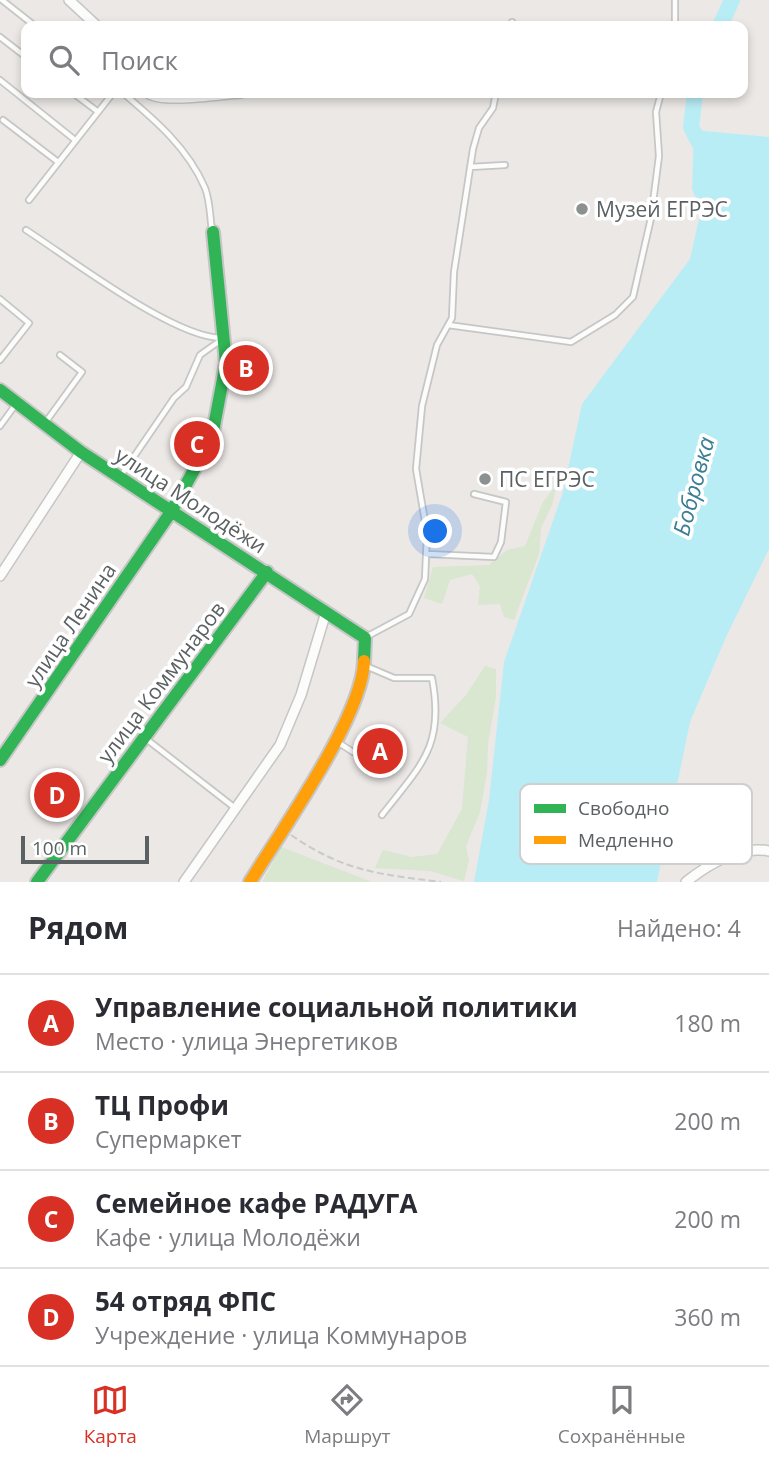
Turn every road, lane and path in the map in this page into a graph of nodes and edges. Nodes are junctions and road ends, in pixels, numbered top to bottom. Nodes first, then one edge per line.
1 (2, 0) edge
2 (69, 0) edge
3 (675, 0) edge
4 (29, 21) edge
5 (92, 21) edge
6 (674, 21) edge
7 (0, 37) edge
8 (21, 53) edge
9 (0, 80) edge
10 (21, 97) edge
11 (22, 98) edge
12 (80, 98) edge
13 (109, 98) edge
14 (129, 98) edge
15 (495, 98) edge
16 (660, 98) edge
17 (97, 111) junction
18 (3, 120) dead end
19 (75, 140) junction
20 (58, 162) junction
21 (505, 164) dead end
22 (470, 167) junction
23 (30, 200) dead end
24 (26, 230) dead end
25 (213, 232) joint
26 (0, 299) edge
27 (448, 325) junction
28 (224, 338) junction
29 (60, 355) dead end
30 (0, 360) edge
31 (0, 390) edge
32 (17, 403) junction
33 (44, 424) junction
34 (0, 426) edge
35 (81, 452) junction
36 (120, 478) junction
37 (474, 494) dead end
38 (171, 512) junction
39 (426, 554) junction
40 (268, 572) junction
41 (0, 576) edge
42 (326, 611) junction
43 (365, 638) junction
44 (364, 665) junction
45 (144, 738) junction
46 (335, 741) junction
47 (353, 752) dead end
48 (0, 760) edge
49 (237, 810) junction
50 (382, 815) dead end
51 (282, 829) junction
52 (752, 851) edge
53 (769, 851) edge
54 (711, 864) edge
55 (37, 882) edge
56 (184, 882) edge
57 (250, 882) edge
58 (441, 882) edge
59 (686, 882) edge

1 - 4 lane
2 - 5 street
3 - 6 lane
7 - 8 lane
9 - 10 lane
11 - 19 lane
12 - 17 lane
13 - 17 lane
14 - 25 lane
15 - 22 lane
16 - 27 lane
17 - 19 lane
18 - 20 lane
19 - 20 lane
20 - 23 lane
21 - 22 lane
22 - 27 lane
24 - 28 lane
25 - 28 street, улица Ленина
26 - 30 lane
27 - 39 lane
28 - 36 lane
28 - 38 street, улица Ленина
29 - 33 lane
31 - 32 street, улица Молодёжи
32 - 33 street, улица Молодёжи
32 - 34 lane
33 - 35 street, улица Молодёжи
35 - 36 street, улица Молодёжи
35 - 41 street
36 - 38 street, улица Молодёжи
37 - 39 lane
38 - 40 street, улица Молодёжи
38 - 48 street, улица Ленина
39 - 43 lane
40 - 42 street, улица Молодёжи
40 - 45 street, улица Коммунаров
42 - 43 street, улица Молодёжи
42 - 49 street
43 - 44 street
44 - 46 street
44 - 50 lane
45 - 49 lane
45 - 55 street, улица Коммунаров
46 - 47 lane
46 - 51 street
49 - 56 street
51 - 57 street
51 - 58 path
52 - 53 street
54 - 59 street

